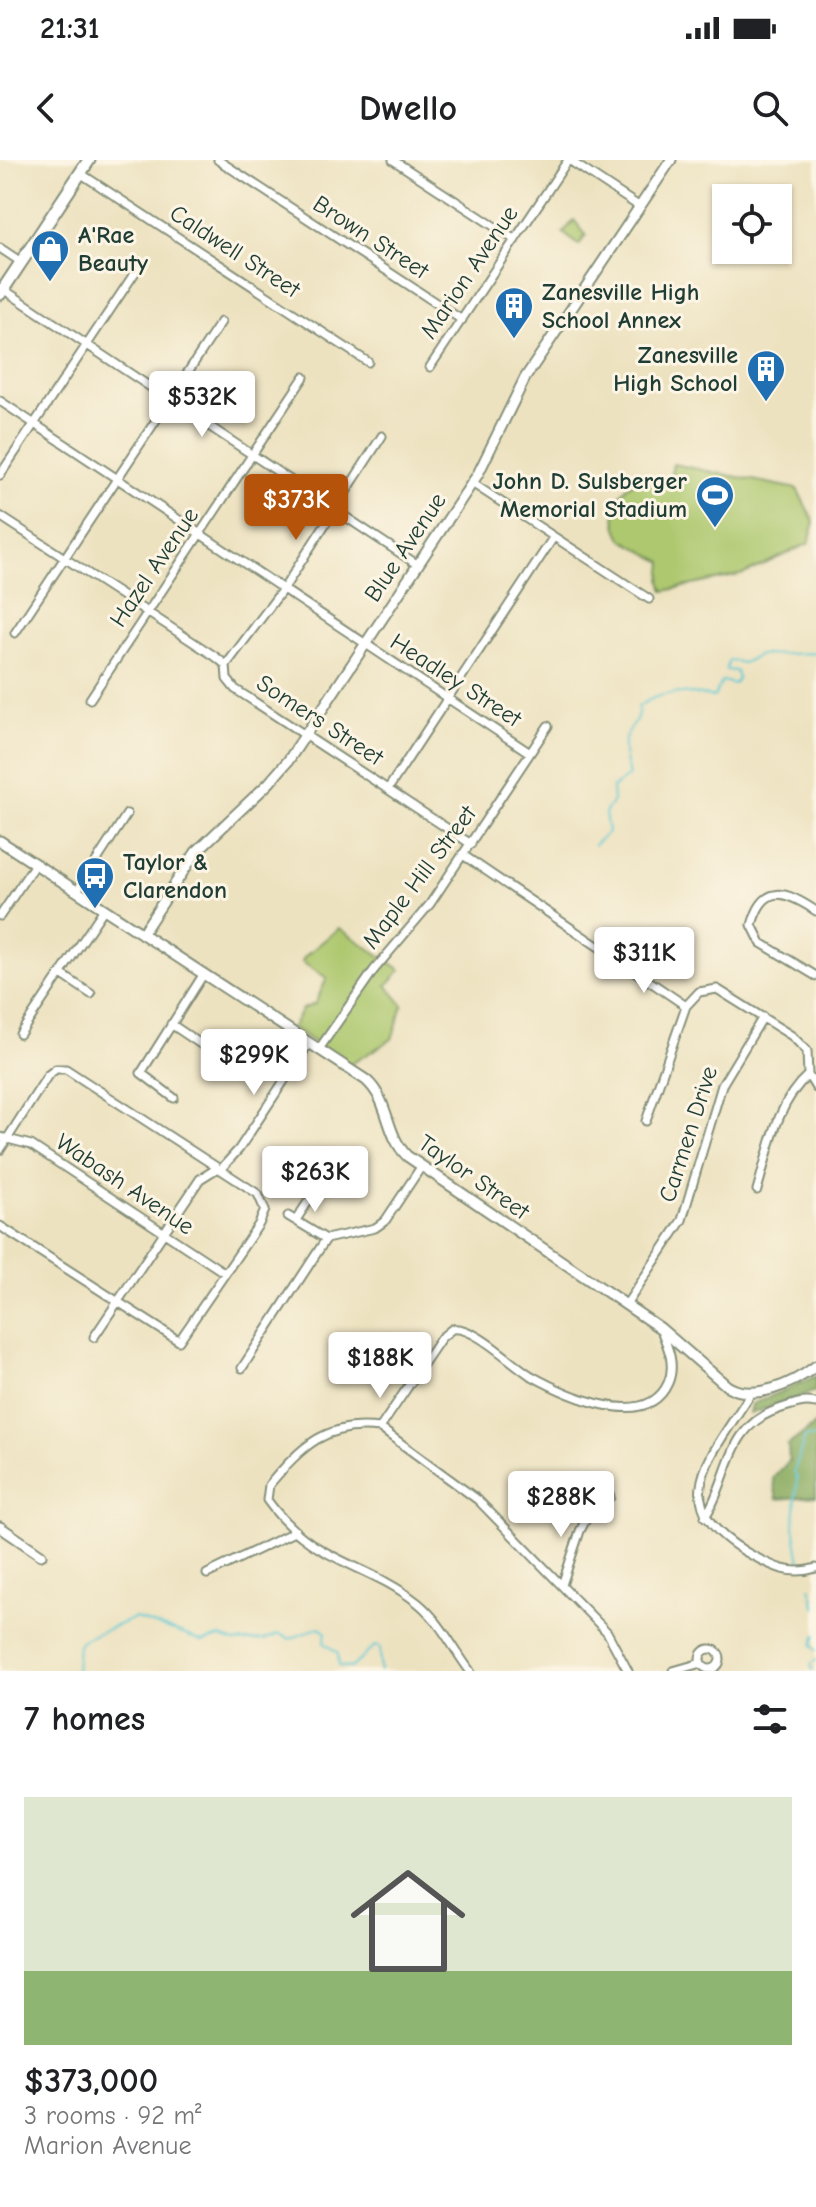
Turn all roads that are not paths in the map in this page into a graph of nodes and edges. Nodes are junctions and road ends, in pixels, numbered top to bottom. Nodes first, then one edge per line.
1 (89, 160) edge
2 (218, 160) edge
3 (393, 160) edge
4 (568, 160) edge
5 (671, 160) edge
6 (80, 173) junction
7 (640, 207) junction
8 (515, 240) junction
9 (0, 248) edge
10 (21, 262) junction
11 (138, 268) dead end
12 (2, 292) edge
13 (462, 320) junction
14 (221, 322) dead end
15 (86, 345) junction
16 (368, 362) dead end
17 (430, 367) dead end
18 (304, 377) dead end
19 (170, 399) junction
20 (0, 401) edge
21 (34, 424) junction
22 (382, 436) dead end
23 (252, 454) junction
24 (0, 475) edge
25 (117, 479) junction
26 (472, 483) junction
27 (336, 510) junction
28 (0, 516) edge
29 (200, 534) junction
30 (553, 538) junction
31 (64, 558) junction
32 (418, 565) junction
33 (282, 589) junction
34 (649, 599) dead end
35 (148, 613) junction
36 (15, 633) dead end
37 (366, 643) junction
38 (226, 665) junction
39 (447, 698) junction
40 (90, 699) dead end
41 (548, 726) dead end
42 (305, 734) junction
43 (530, 753) junction
44 (388, 789) junction
45 (127, 814) dead end
46 (0, 841) edge
47 (471, 844) junction
48 (463, 855) junction
49 (35, 864) junction
50 (77, 891) junction
51 (104, 909) junction
52 (816, 911) edge
53 (0, 916) edge
54 (142, 934) junction
55 (61, 974) junction
56 (203, 975) junction
57 (816, 976) edge
58 (91, 994) dead end
59 (686, 1006) junction
60 (763, 1017) junction
61 (171, 1024) junction
62 (20, 1034) dead end
63 (309, 1043) junction
64 (205, 1047) dead end
65 (319, 1049) junction
66 (808, 1075) junction
67 (816, 1088) edge
68 (174, 1098) dead end
69 (646, 1121) dead end
70 (3, 1139) edge
71 (0, 1150) edge
72 (421, 1167) junction
73 (218, 1169) junction
74 (325, 1176) dead end
75 (757, 1190) dead end
76 (0, 1226) edge
77 (162, 1233) junction
78 (326, 1239) junction
79 (225, 1273) junction
80 (117, 1302) junction
81 (626, 1305) junction
82 (660, 1328) junction
83 (94, 1337) dead end
84 (816, 1366) edge
85 (242, 1368) dead end
86 (751, 1393) junction
87 (815, 1403) edge
88 (380, 1428) junction
89 (596, 1500) dead end
90 (705, 1517) junction
91 (0, 1527) edge
92 (296, 1531) junction
93 (41, 1555) dead end
94 (816, 1568) edge
95 (207, 1574) dead end
96 (562, 1585) junction
97 (701, 1663) dead end
98 (470, 1671) edge
99 (628, 1671) edge
100 (673, 1671) edge

1 - 6 main road
2 - 13 street, Brown Street
3 - 8 street
4 - 7 street
4 - 8 street, Marion Avenue
5 - 7 street, Blue Avenue
6 - 10 main road
6 - 16 street, Caldwell Street
7 - 26 street, Blue Avenue
8 - 13 street, Marion Avenue
9 - 10 street
10 - 12 main road
11 - 15 street
12 - 15 street
13 - 17 street, Marion Avenue
14 - 19 street
15 - 19 street
15 - 21 street
18 - 23 street, Hazel Avenue
19 - 23 street
19 - 25 street
20 - 21 street, Headley Street
21 - 24 street
21 - 25 street, Headley Street
22 - 27 street
23 - 27 street
23 - 29 street, Hazel Avenue
25 - 29 street, Headley Street
25 - 31 street
26 - 30 street
26 - 32 street, Blue Avenue
27 - 32 street
27 - 33 street
28 - 31 street, Somers Street
29 - 33 street, Headley Street
29 - 35 street, Hazel Avenue
30 - 34 street
30 - 39 street
31 - 35 street, Somers Street
31 - 36 street
32 - 37 street, Blue Avenue
33 - 37 street, Headley Street
33 - 38 street
35 - 38 street, Somers Street
35 - 40 street, Hazel Avenue
37 - 39 street, Headley Street
37 - 42 street, Blue Avenue
38 - 42 street, Somers Street
39 - 43 street, Headley Street
39 - 44 street
41 - 43 street, Maple Hill Street
42 - 44 street, Somers Street
42 - 54 street, Blue Avenue
43 - 47 street, Maple Hill Street
44 - 47 street, Somers Street
45 - 50 street
46 - 49 street, Taylor Street
47 - 48 street, Maple Hill Street
48 - 59 street
48 - 65 street, Maple Hill Street
49 - 50 street, Taylor Street
49 - 53 street
50 - 51 street, Taylor Street
51 - 54 street, Taylor Street
51 - 55 street
52 - 57 street
54 - 56 street, Taylor Street
55 - 58 street
55 - 62 street
56 - 61 street
56 - 63 street, Taylor Street
59 - 60 street
59 - 69 street
60 - 66 street
60 - 81 street, Carmen Drive
61 - 64 street
61 - 68 street
63 - 65 street, Taylor Street
63 - 73 street
65 - 72 street, Taylor Street
66 - 67 street
66 - 75 street
70 - 71 street
70 - 73 street
70 - 77 street, Wabash Avenue
72 - 78 street
72 - 81 street, Taylor Street
73 - 77 street
73 - 79 street
74 - 78 street
76 - 80 street
77 - 79 street, Wabash Avenue
77 - 80 street
78 - 85 street
79 - 80 street
80 - 83 street
81 - 82 street, Taylor Street
82 - 86 street, Taylor Street
82 - 88 street
84 - 86 street
86 - 90 street
87 - 90 street
88 - 92 street
88 - 96 street
89 - 96 street
90 - 94 street
91 - 93 street
92 - 95 street
92 - 98 street
96 - 99 street
97 - 100 street

